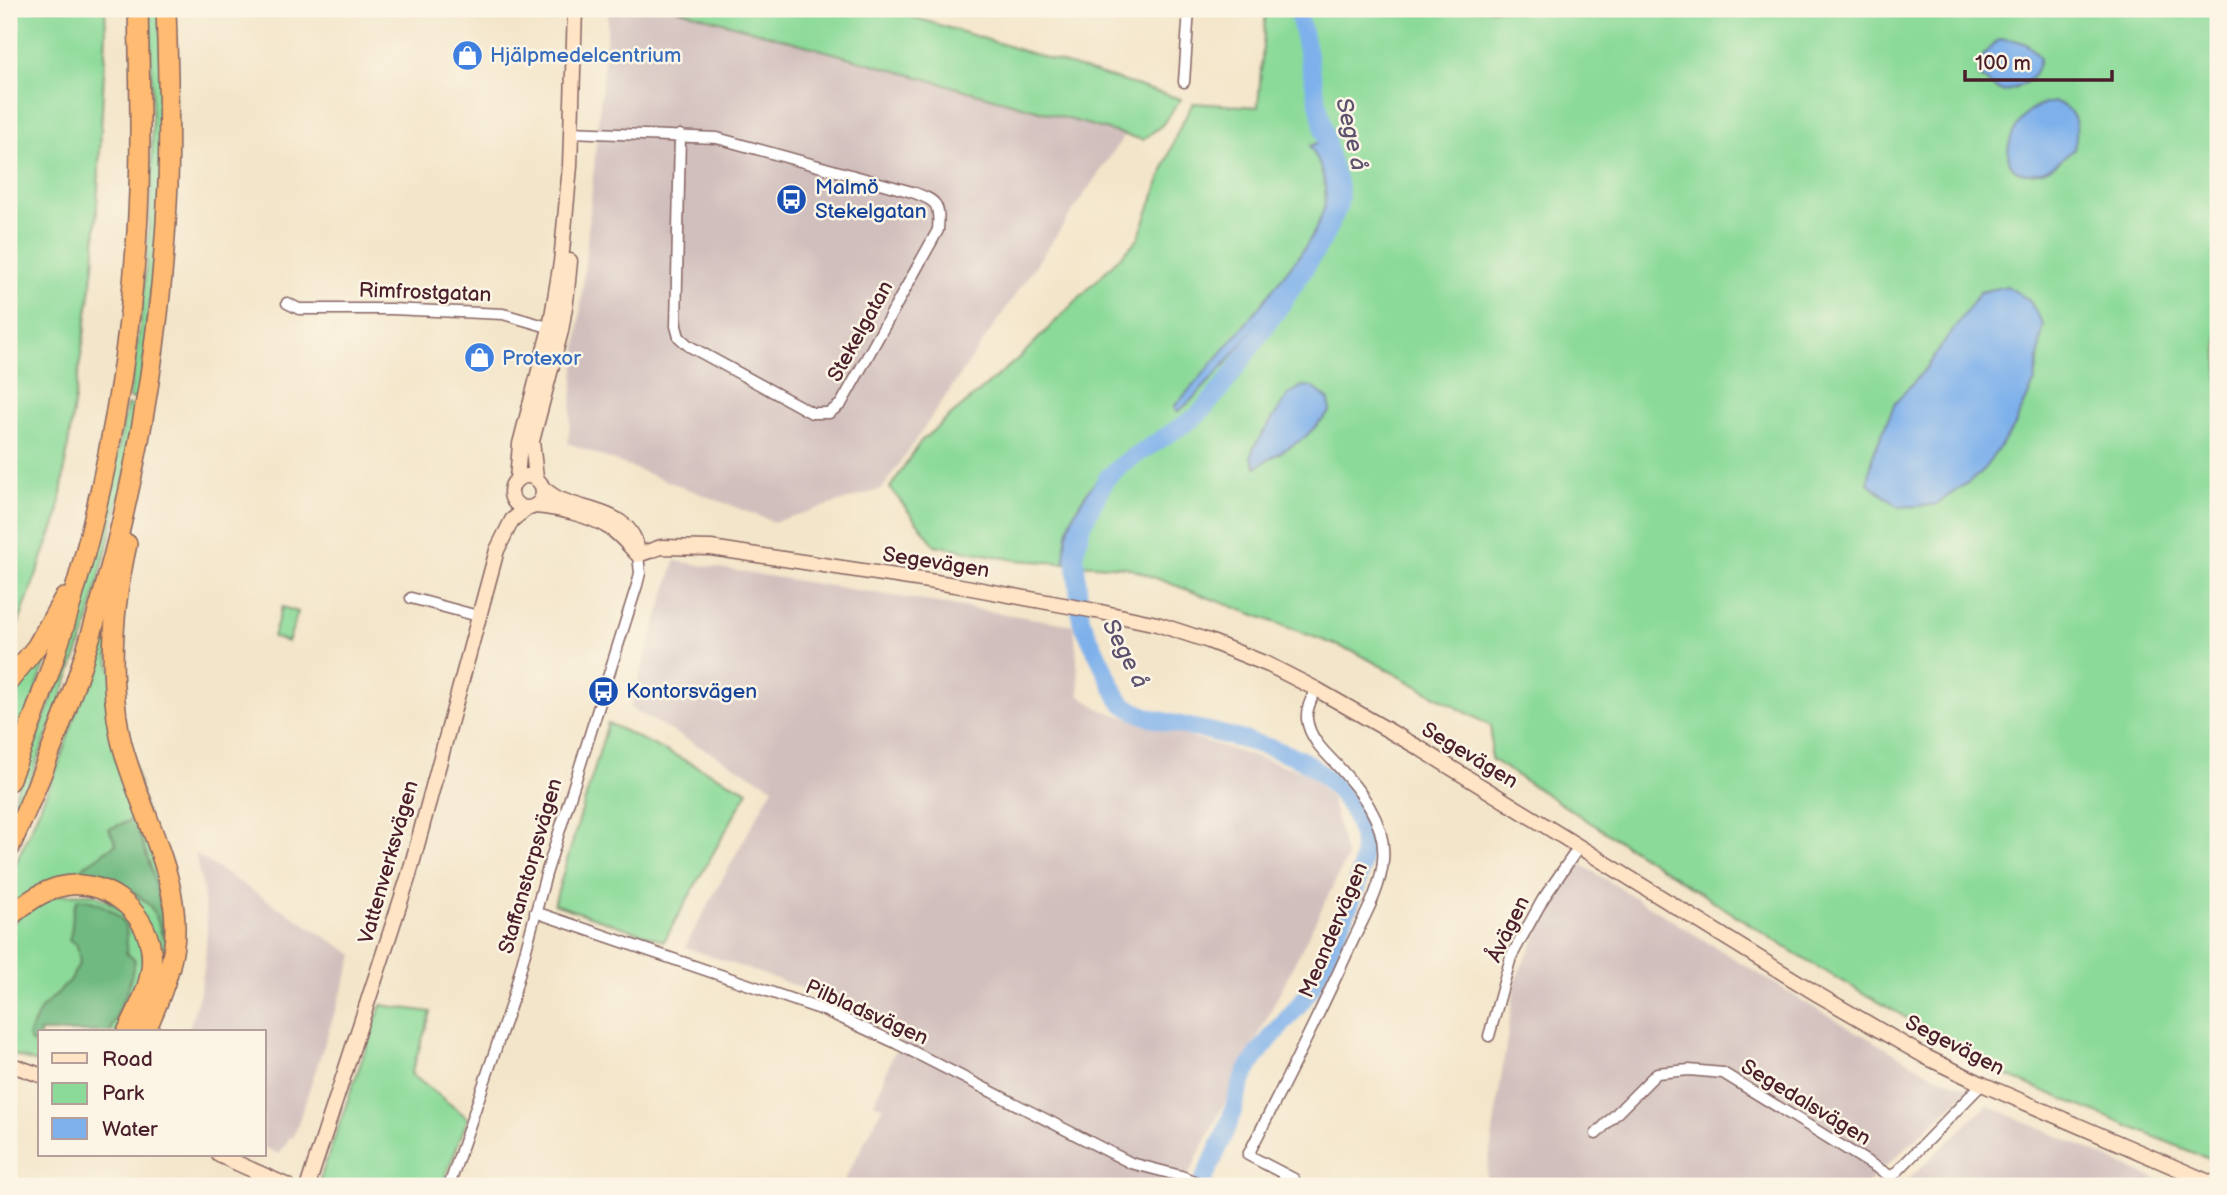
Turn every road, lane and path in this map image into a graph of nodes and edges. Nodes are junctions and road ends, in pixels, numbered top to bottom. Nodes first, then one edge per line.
1 (138, 9) edge
2 (166, 9) edge
3 (575, 9) edge
4 (1189, 9) edge
5 (1184, 82) dead end
6 (570, 132) junction
7 (680, 135) junction
8 (287, 303) dead end
9 (156, 327) junction
10 (555, 330) junction
11 (517, 479) junction
12 (540, 483) junction
13 (99, 491) junction
14 (511, 496) junction
15 (531, 508) junction
16 (497, 550) junction
17 (638, 555) junction
18 (411, 598) dead end
19 (478, 616) junction
20 (9, 681) edge
21 (1316, 689) junction
22 (9, 780) edge
23 (1579, 846) junction
24 (9, 849) edge
25 (536, 912) junction
26 (9, 917) edge
27 (128, 1030) edge
28 (146, 1030) edge
29 (1489, 1036) dead end
30 (9, 1064) edge
31 (38, 1074) edge
32 (1982, 1084) junction
33 (1596, 1134) dead end
34 (221, 1156) edge
35 (1892, 1177) junction
36 (1294, 1179) dead end
37 (312, 1184) edge
38 (288, 1186) edge
39 (294, 1186) edge
40 (449, 1186) edge
41 (1206, 1186) edge
42 (1883, 1186) edge
43 (2218, 1186) edge

1 - 13 highway
2 - 9 highway
3 - 6 street
4 - 5 street
6 - 7 street, Stekelgatan
6 - 10 street
7 - 7 street, Stekelgatan
8 - 10 street, Rimfrostgatan
9 - 24 highway
9 - 28 highway
10 - 11 street
10 - 12 street
11 - 12 street
11 - 14 street
12 - 15 street
12 - 17 street
13 - 20 highway
13 - 22 highway
14 - 15 street
14 - 16 street, Vattenverksvägen
15 - 16 street, Vattenverksvägen
15 - 17 street
16 - 19 street, Vattenverksvägen
17 - 21 street, Segevägen
17 - 25 street, Staffanstorpsvägen
18 - 19 street
19 - 37 street, Vattenverksvägen
21 - 23 street, Segevägen
21 - 36 street, Meandervägen
23 - 29 street, Åvägen
23 - 32 street, Segevägen
25 - 40 street, Staffanstorpsvägen
25 - 41 street, Pilbladsvägen
26 - 27 highway
30 - 31 street
32 - 35 street
32 - 43 street, Segevägen
33 - 35 street, Segedalsvägen
34 - 38 street
35 - 42 street
37 - 39 street

